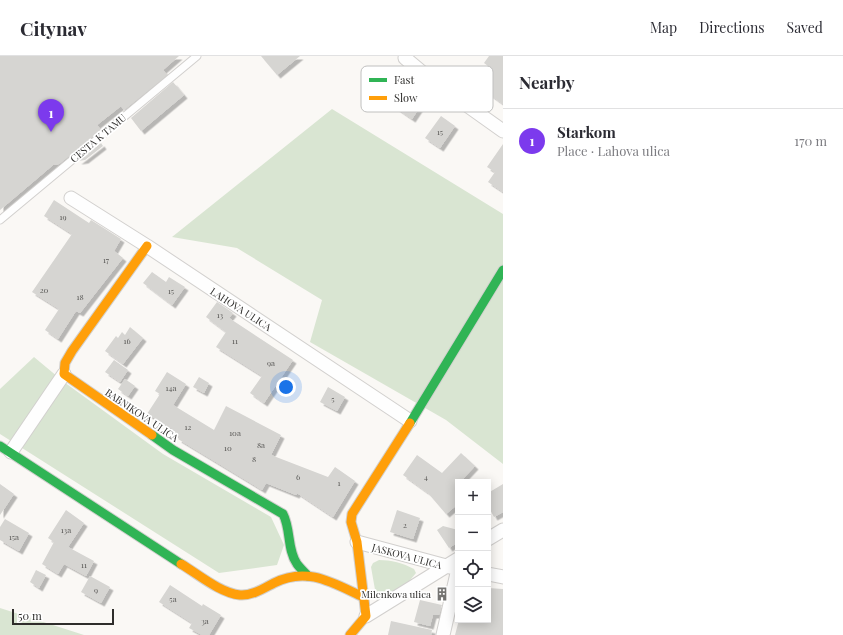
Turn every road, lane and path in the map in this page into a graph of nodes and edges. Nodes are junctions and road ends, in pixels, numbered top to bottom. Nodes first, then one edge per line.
1 (197, 56) edge
2 (405, 58) dead end
3 (415, 66) edge
4 (476, 112) edge
5 (503, 131) edge
6 (71, 198) dead end
7 (0, 220) edge
8 (147, 246) junction
9 (503, 270) edge
10 (64, 374) junction
11 (410, 421) junction
12 (5, 449) edge
13 (503, 530) edge
14 (491, 537) edge
15 (357, 542) junction
16 (454, 568) edge
17 (491, 575) edge
18 (308, 576) junction
19 (503, 577) edge
20 (363, 597) junction
21 (366, 616) junction
22 (350, 635) edge
23 (442, 635) edge

1 - 7 lane, CESTA K TAMU
2 - 3 street
4 - 5 street
6 - 8 street, LAHOVA ULICA
8 - 10 street
8 - 11 street, LAHOVA ULICA
9 - 11 street
10 - 12 street
10 - 18 street, BABNIKOVA ULICA
11 - 15 street
12 - 18 street
13 - 14 street
15 - 16 street, JASKOVA ULICA
15 - 20 street
16 - 21 street
16 - 23 street
17 - 19 street
18 - 20 street
20 - 21 street
21 - 22 street

